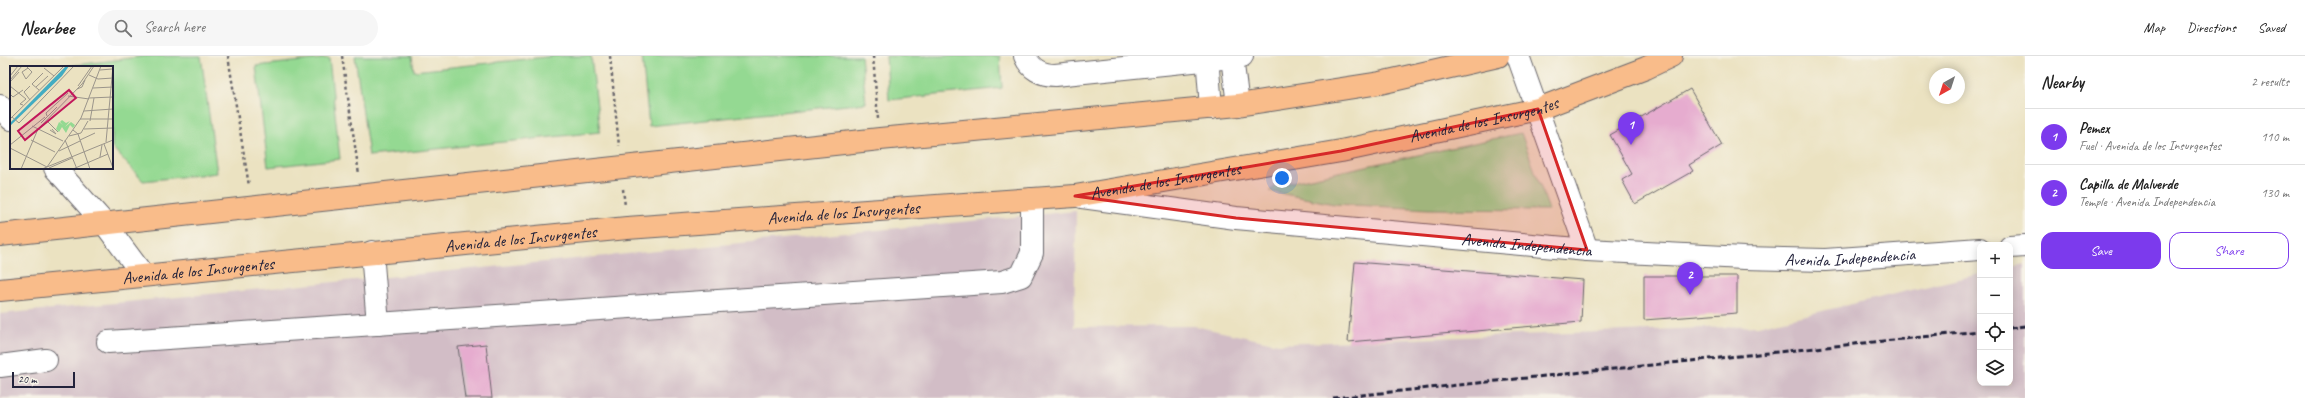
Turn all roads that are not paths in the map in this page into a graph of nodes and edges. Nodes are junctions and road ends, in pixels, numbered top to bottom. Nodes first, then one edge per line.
1 (1025, 56) edge
2 (1237, 56) edge
3 (1498, 56) edge
4 (1518, 56) edge
5 (1671, 56) edge
6 (1207, 58) edge
7 (1165, 60) edge
8 (1137, 61) edge
9 (1080, 64) edge
10 (1238, 105) junction
11 (0, 106) edge
12 (1211, 108) junction
13 (1538, 109) junction
14 (10, 118) edge
15 (56, 169) edge
16 (1075, 196) junction
17 (1032, 199) junction
18 (105, 224) junction
19 (0, 235) edge
20 (2025, 246) edge
21 (2013, 247) edge
22 (1977, 249) edge
23 (1587, 250) junction
24 (372, 252) junction
25 (143, 275) junction
26 (0, 290) edge
27 (378, 324) junction
28 (108, 342) dead end
29 (46, 360) dead end
30 (0, 366) edge

1 - 9 street
2 - 6 street
2 - 10 street
3 - 10 main road
4 - 13 street
5 - 13 main road, Avenida de los Insurgentes
6 - 7 street
6 - 12 street
7 - 8 street
8 - 9 street
10 - 12 main road
11 - 14 street
12 - 18 main road
13 - 16 main road, Avenida de los Insurgentes
13 - 23 street
15 - 18 street
16 - 17 main road, Avenida de los Insurgentes
16 - 23 street, Avenida Independencia
17 - 24 main road, Avenida de los Insurgentes
17 - 27 street
18 - 19 main road
18 - 25 street
20 - 21 street
22 - 23 street, Avenida Independencia
24 - 25 main road, Avenida de los Insurgentes
24 - 27 street
25 - 26 main road, Avenida de los Insurgentes
27 - 28 street
29 - 30 street

